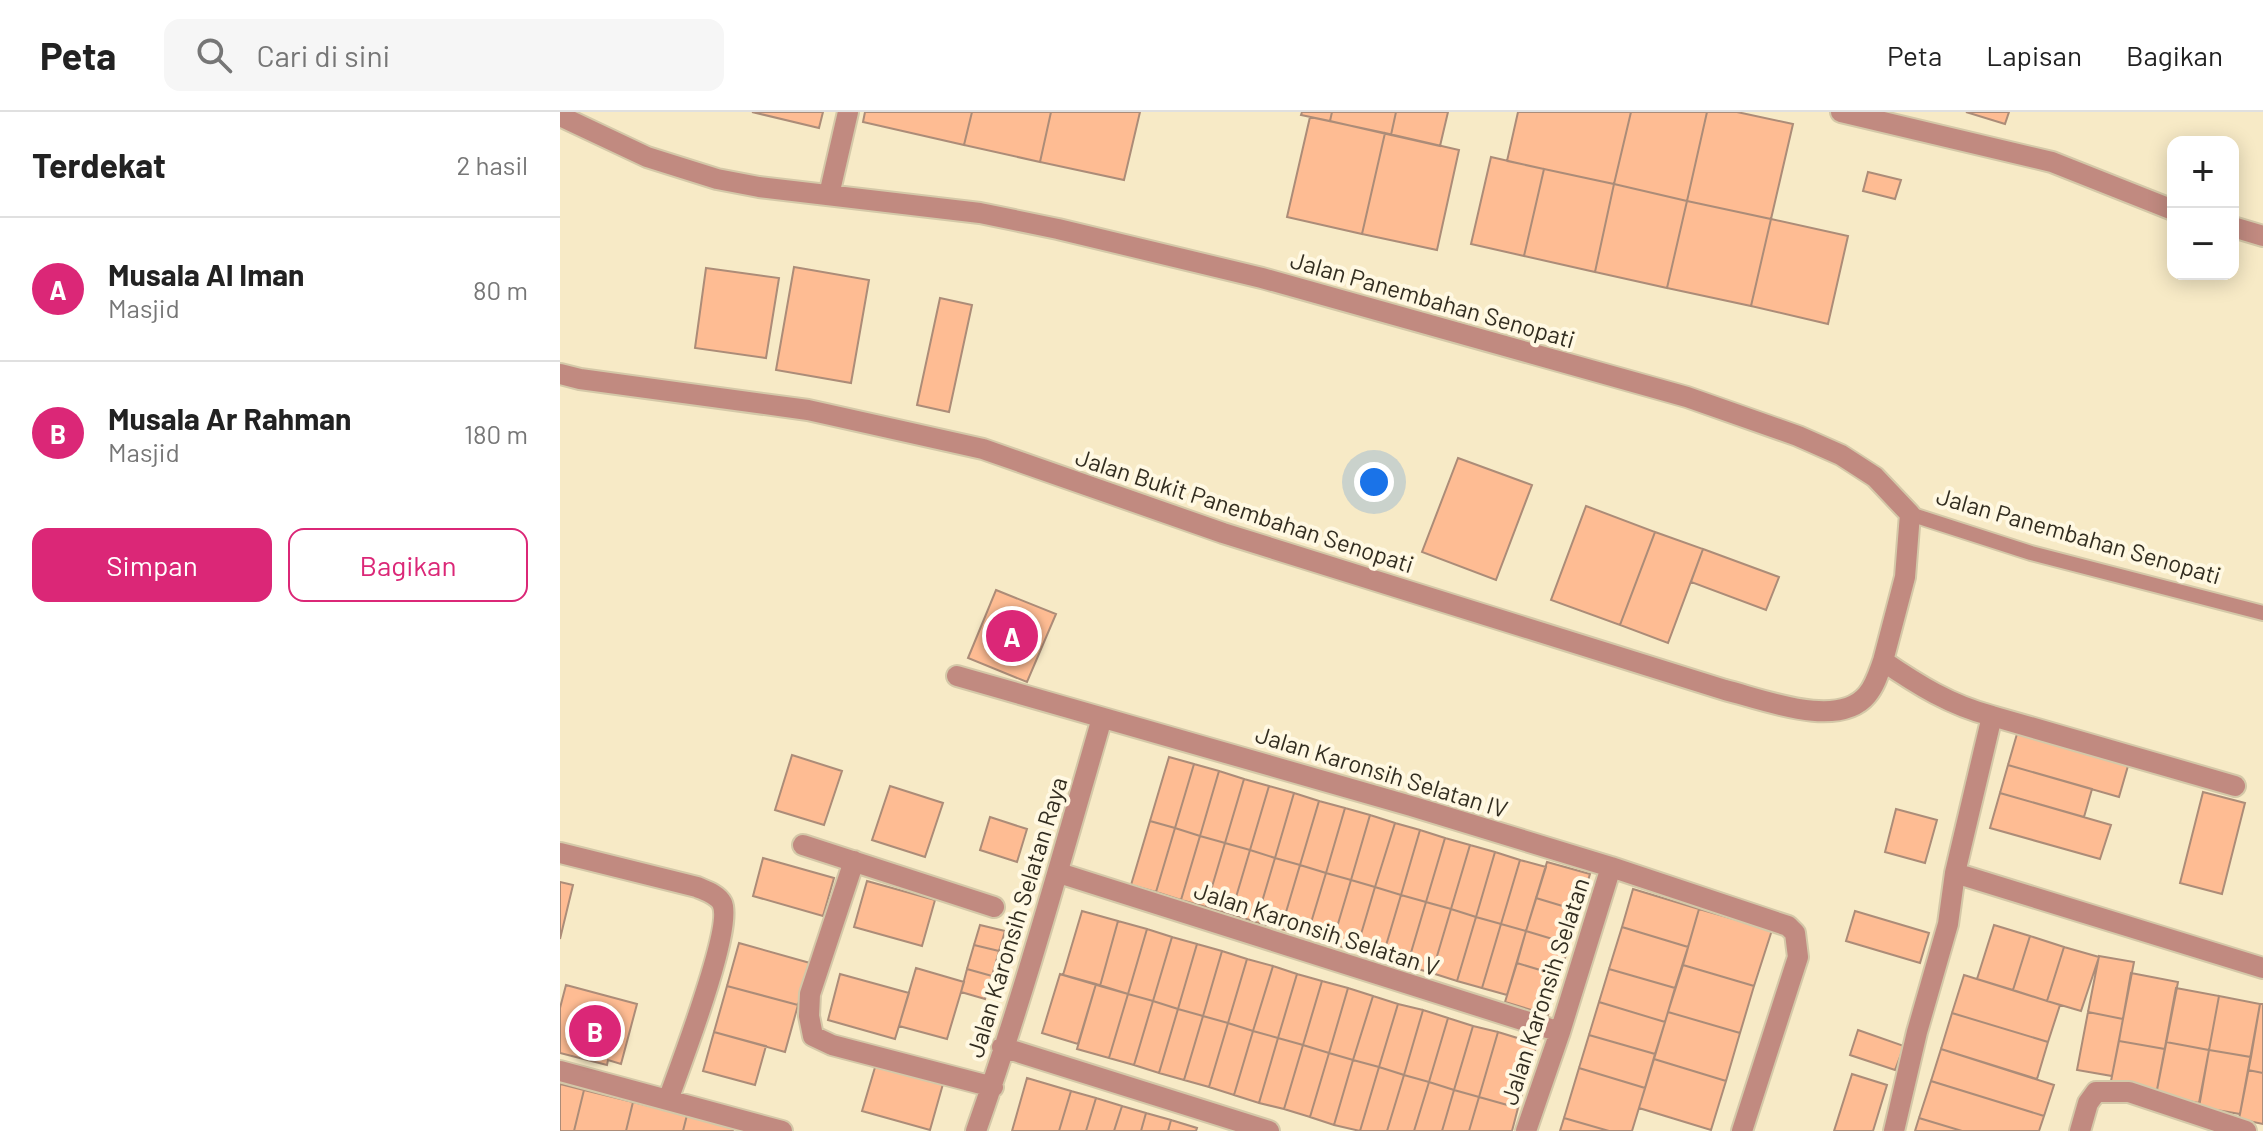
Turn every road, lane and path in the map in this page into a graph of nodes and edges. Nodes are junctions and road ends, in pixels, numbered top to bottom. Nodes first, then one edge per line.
1 (848, 112) edge
2 (1841, 112) edge
3 (560, 116) edge
4 (829, 195) junction
5 (2168, 208) edge
6 (2239, 229) edge
7 (2263, 236) edge
8 (560, 374) edge
9 (1910, 514) junction
10 (2263, 613) edge
11 (1883, 661) junction
12 (957, 676) dead end
13 (1992, 716) junction
14 (1102, 718) junction
15 (2235, 786) dead end
16 (803, 845) dead end
17 (560, 853) edge
18 (854, 861) junction
19 (1611, 867) junction
20 (1059, 873) junction
21 (1955, 873) junction
22 (994, 907) dead end
23 (2263, 968) edge
24 (1560, 1032) junction
25 (1002, 1047) junction
26 (560, 1071) edge
27 (993, 1087) junction
28 (668, 1100) junction
29 (782, 1131) edge
30 (976, 1131) edge
31 (1269, 1131) edge
32 (1526, 1131) edge
33 (1742, 1131) edge
34 (1894, 1131) edge
35 (2080, 1131) edge
36 (2246, 1131) edge

1 - 4 street
2 - 5 street
3 - 4 street, Jalan Panembahan Senopati
4 - 9 street, Jalan Panembahan Senopati
6 - 7 street
8 - 11 street, Jalan Bukit Panembahan Senopati
9 - 10 lane, Jalan Panembahan Senopati
9 - 11 street
11 - 13 street
12 - 14 street, Jalan Karonsih Selatan IV
13 - 15 street
13 - 21 street
14 - 19 street, Jalan Karonsih Selatan IV
14 - 20 street, Jalan Karonsih Selatan Raya
16 - 18 street
17 - 28 street
18 - 22 street
18 - 27 street
19 - 24 street, Jalan Karonsih Selatan
19 - 33 street, Jalan Karonsih Selatan IV
20 - 24 street, Jalan Karonsih Selatan V
20 - 25 street, Jalan Karonsih Selatan Raya
21 - 23 street
21 - 34 street
24 - 32 street, Jalan Karonsih Selatan
25 - 27 street, Jalan Karonsih Selatan Raya
25 - 31 street
26 - 28 street
27 - 30 street, Jalan Karonsih Selatan Raya
28 - 29 street
35 - 36 street

